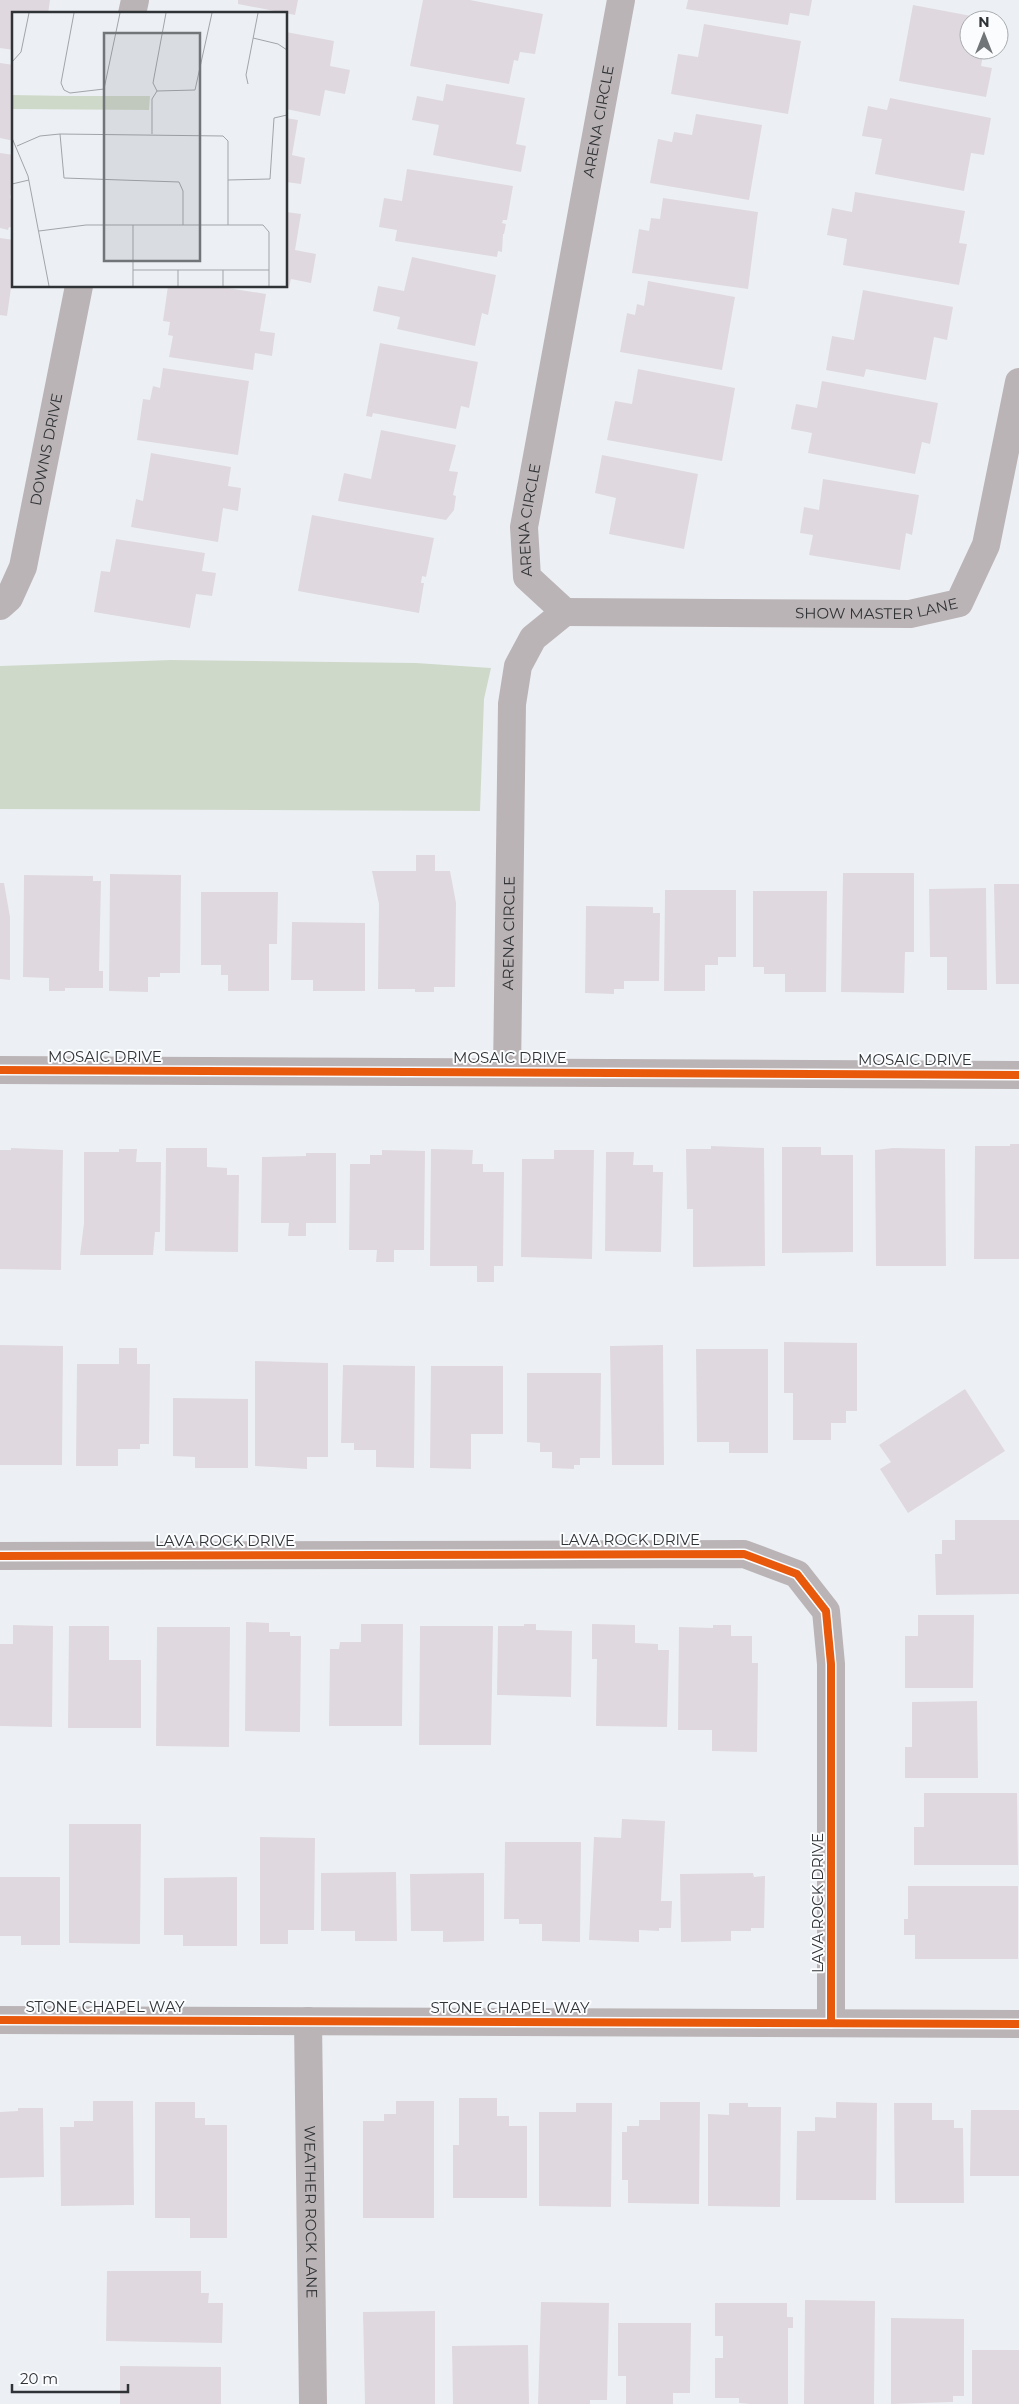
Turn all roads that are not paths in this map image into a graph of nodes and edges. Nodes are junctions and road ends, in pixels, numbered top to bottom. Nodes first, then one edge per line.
1 (622, 0) edge
2 (79, 288) edge
3 (1019, 382) edge
4 (0, 606) edge
5 (565, 612) junction
6 (0, 1070) edge
7 (507, 1072) junction
8 (1019, 1075) edge
9 (0, 1556) edge
10 (0, 2020) edge
11 (308, 2021) junction
12 (832, 2023) junction
13 (1019, 2024) edge
14 (313, 2404) edge

1 - 5 street, ARENA CIRCLE
2 - 4 street, DOWNS DRIVE
3 - 5 street, SHOW MASTER LANE
5 - 7 street, ARENA CIRCLE
6 - 7 street, MOSAIC DRIVE
7 - 8 street, MOSAIC DRIVE
9 - 12 street, LAVA ROCK DRIVE
10 - 11 street, STONE CHAPEL WAY
11 - 12 street, STONE CHAPEL WAY
11 - 14 street, WEATHER ROCK LANE
12 - 13 street, STONE CHAPEL WAY

